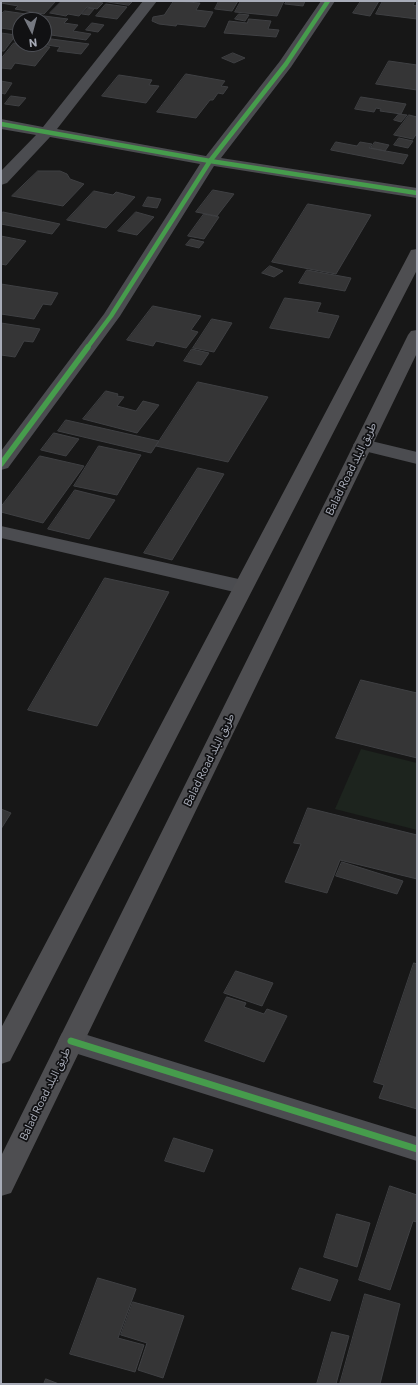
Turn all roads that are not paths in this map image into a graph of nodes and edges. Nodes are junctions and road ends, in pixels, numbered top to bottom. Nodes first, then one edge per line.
1 (150, 1) edge
2 (328, 1) edge
3 (1, 124) edge
4 (46, 132) junction
5 (210, 160) junction
6 (1, 180) edge
7 (417, 193) edge
8 (417, 254) edge
9 (417, 335) edge
10 (363, 445) junction
11 (417, 458) edge
12 (1, 464) edge
13 (1, 532) edge
14 (244, 587) junction
15 (71, 1041) junction
16 (1, 1053) edge
17 (417, 1149) edge
18 (1, 1184) edge

1 - 4 street
2 - 5 street
3 - 4 street
4 - 5 street
4 - 6 street
5 - 7 street
5 - 12 street
8 - 14 highway
9 - 10 highway, Balad Road طريق البلد
10 - 11 street
10 - 15 highway, Balad Road طريق البلد
13 - 14 street
14 - 16 highway
15 - 17 street
15 - 18 highway, Balad Road طريق البلد

